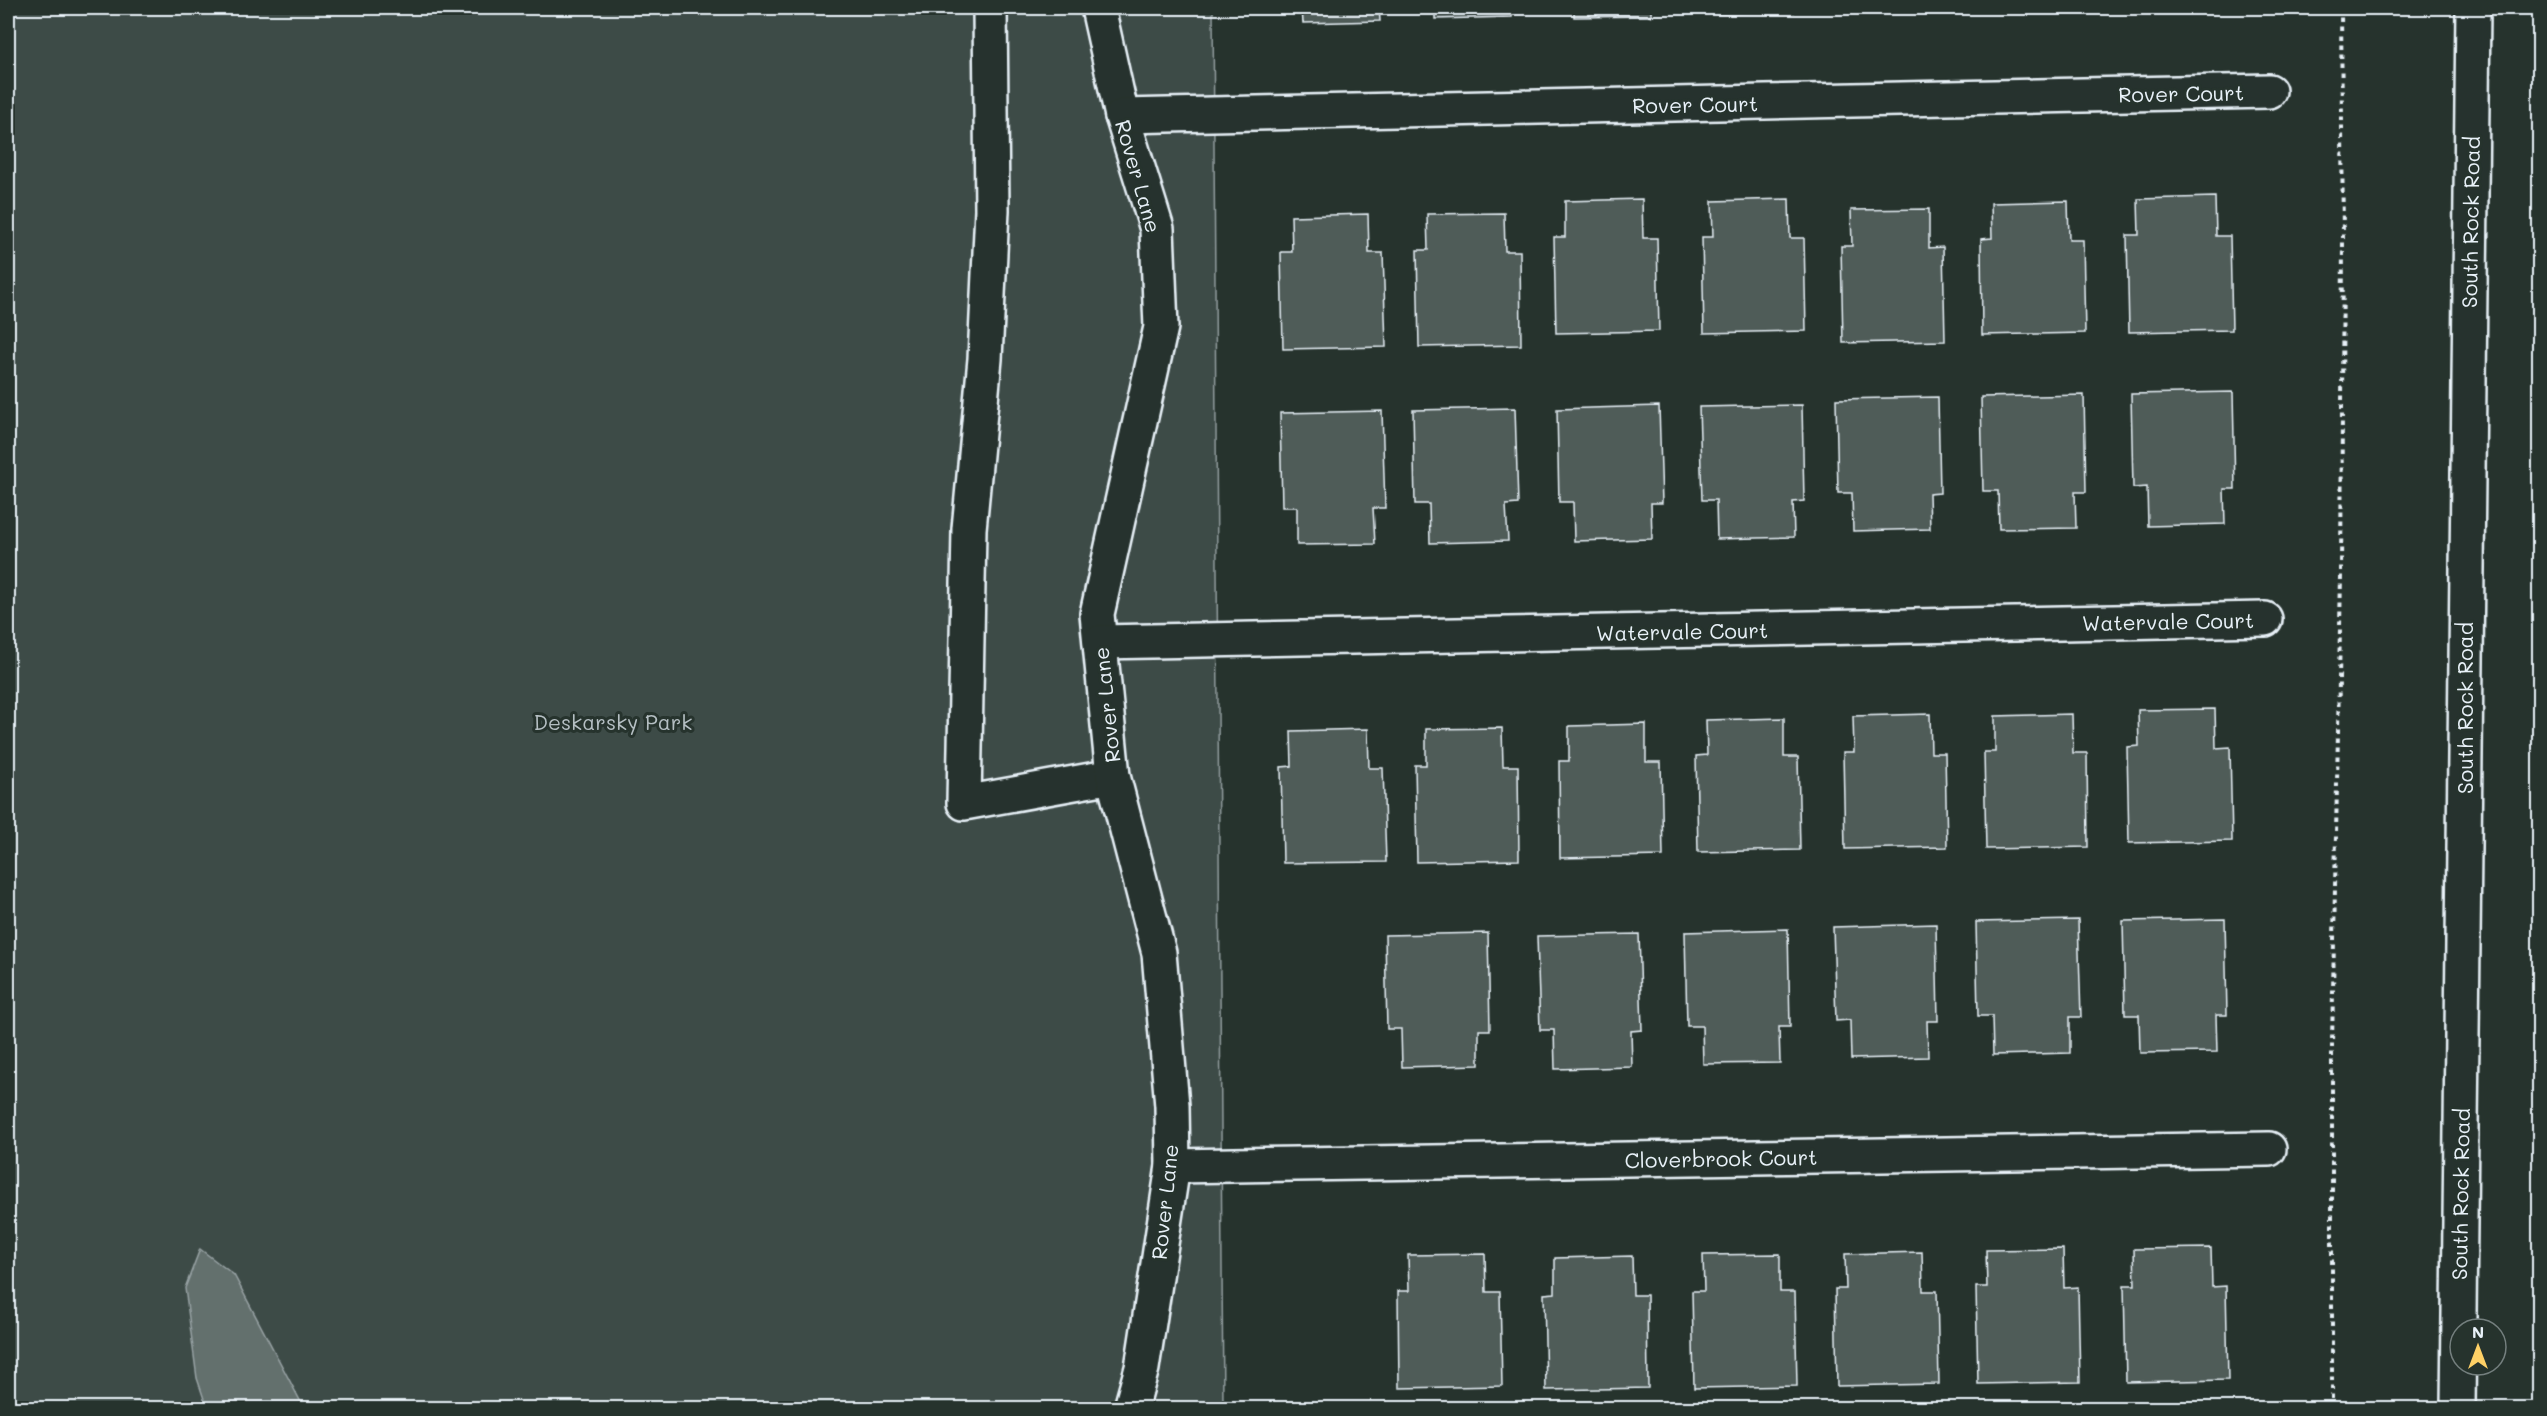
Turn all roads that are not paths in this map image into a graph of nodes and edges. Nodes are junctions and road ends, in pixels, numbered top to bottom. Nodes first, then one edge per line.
1 (990, 8) edge
2 (1098, 8) edge
3 (2473, 8) edge
4 (2269, 91) dead end
5 (1122, 116) junction
6 (2265, 619) dead end
7 (1100, 642) junction
8 (1113, 776) junction
9 (2269, 1149) dead end
10 (1173, 1166) junction
11 (1131, 1408) edge
12 (2458, 1408) edge

1 - 8 street
2 - 5 street, Rover Lane
3 - 12 street, South Rock Road
4 - 5 street, Rover Court
5 - 7 street, Rover Lane
6 - 7 street, Watervale Court
7 - 8 street, Rover Lane
8 - 10 street, Rover Lane
9 - 10 street, Cloverbrook Court
10 - 11 street, Rover Lane

